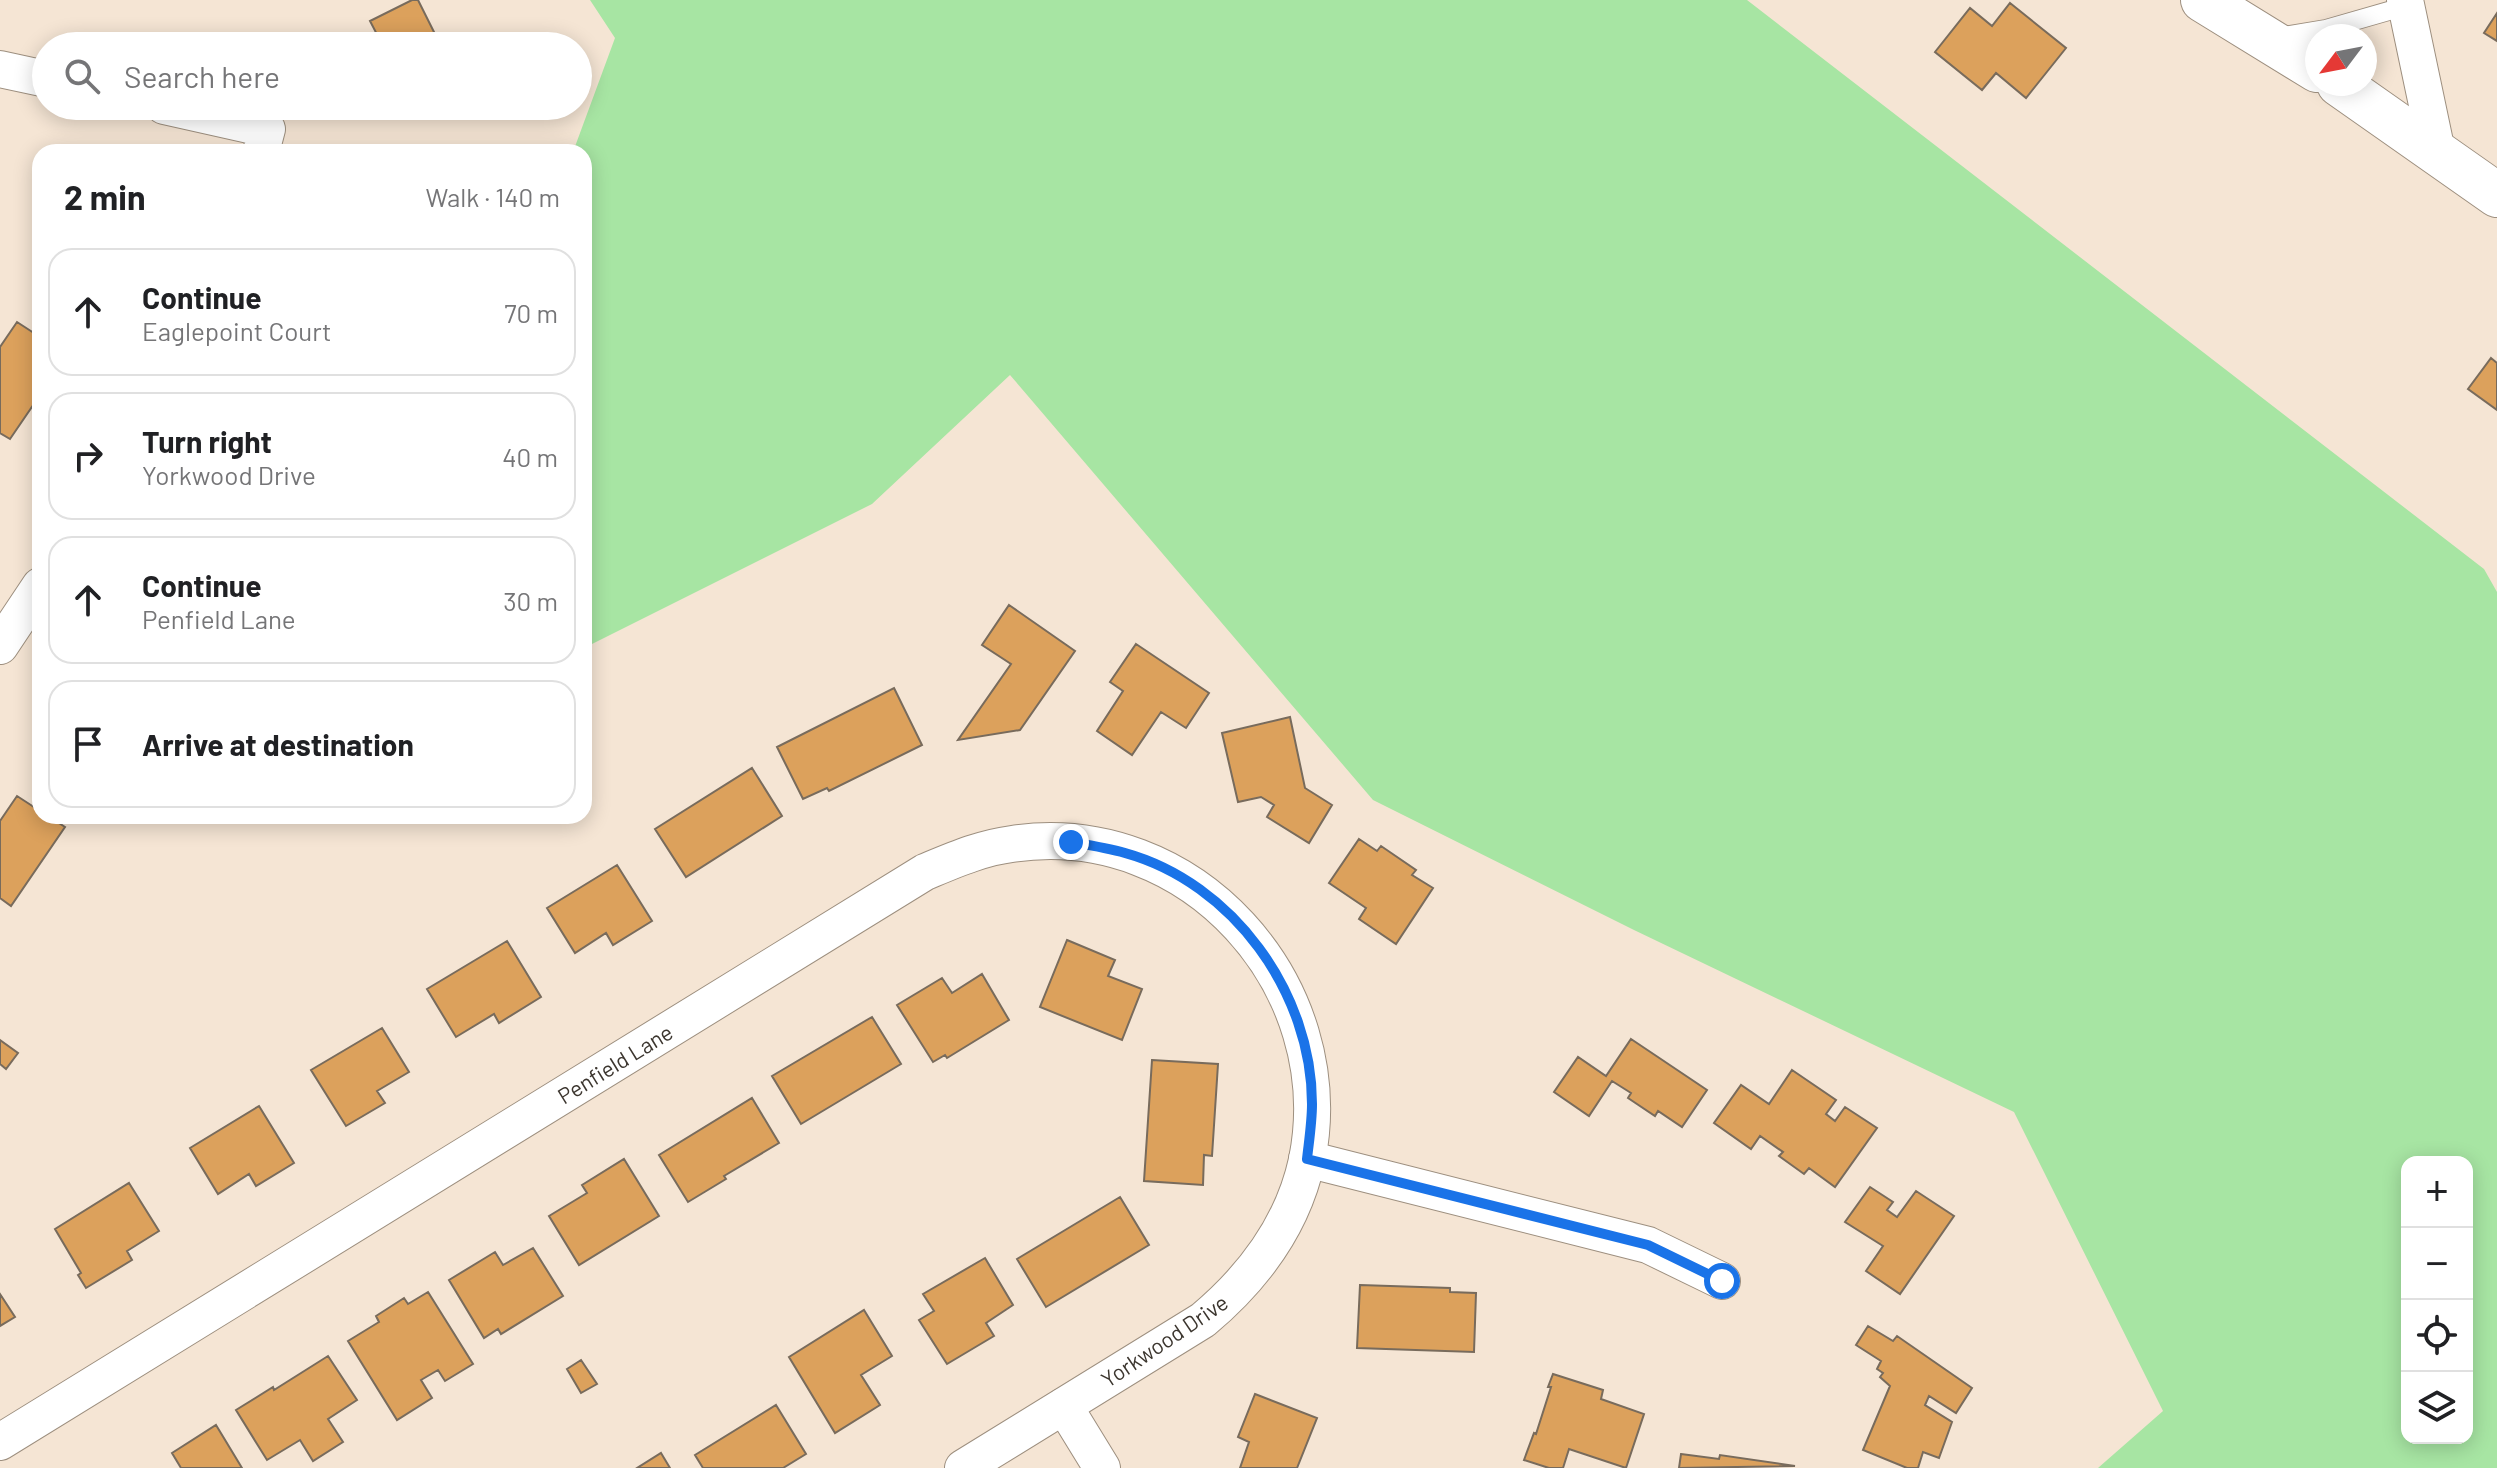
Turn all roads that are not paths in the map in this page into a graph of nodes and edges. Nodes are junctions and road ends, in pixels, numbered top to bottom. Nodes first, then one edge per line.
1 (2203, 0) edge
2 (2405, 3) edge
3 (2267, 39) junction
4 (2305, 63) edge
5 (0, 69) edge
6 (32, 76) edge
7 (2356, 96) edge
8 (227, 120) edge
9 (263, 144) edge
10 (2437, 152) junction
11 (2497, 195) edge
12 (32, 598) edge
13 (0, 646) edge
14 (1250, 935) joint
15 (1307, 1159) junction
16 (1722, 1281) dead end
17 (1064, 1406) junction
18 (0, 1442) edge
19 (963, 1468) edge
20 (1102, 1468) edge

1 - 3 street
2 - 3 lane
2 - 10 street
3 - 4 street
5 - 6 street
7 - 10 street
8 - 9 street
10 - 11 street
12 - 13 street
14 - 15 street, Yorkwood Drive
14 - 18 street, Penfield Lane
15 - 16 street
15 - 17 street, Yorkwood Drive
17 - 19 street, Yorkwood Drive
17 - 20 street

